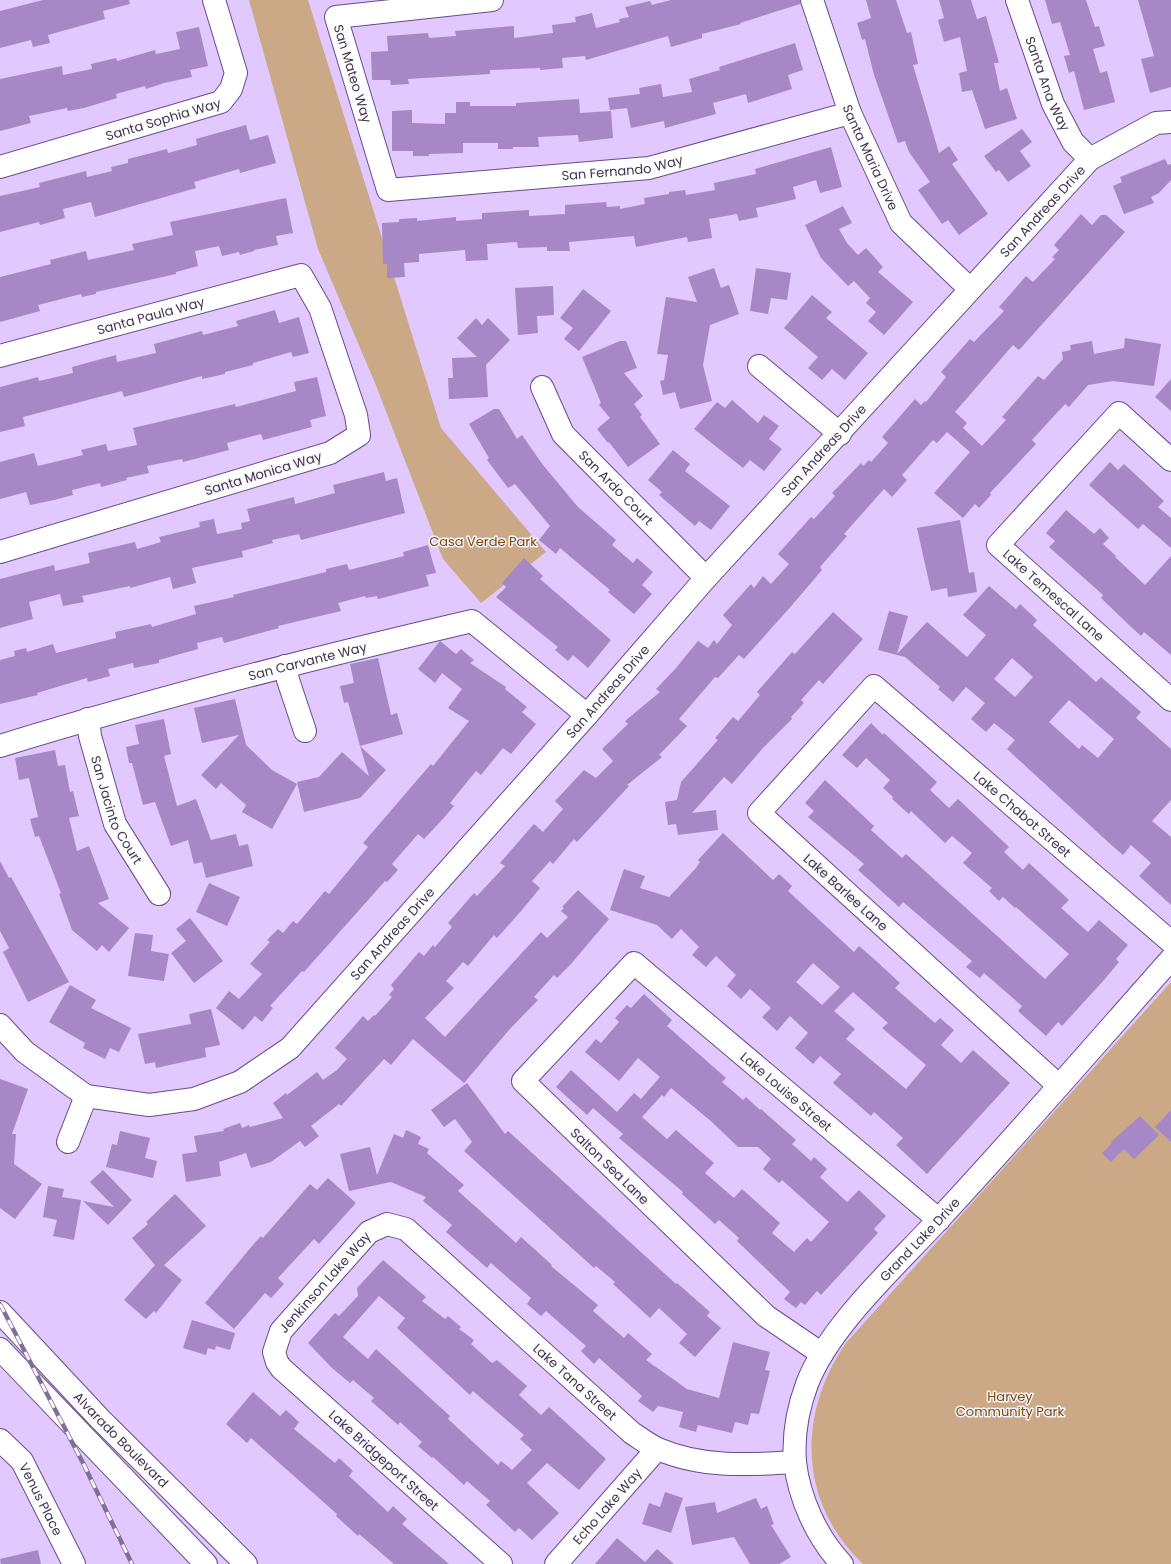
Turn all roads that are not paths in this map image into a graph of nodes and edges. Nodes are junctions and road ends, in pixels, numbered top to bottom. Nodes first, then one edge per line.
1 (214, 0) edge
2 (492, 0) edge
3 (812, 0) edge
4 (1017, 0) edge
5 (850, 113) junction
6 (1171, 122) edge
7 (1090, 159) junction
8 (0, 167) edge
9 (388, 190) joint
10 (302, 275) joint
11 (970, 289) junction
12 (0, 356) edge
13 (759, 366) dead end
14 (542, 387) dead end
15 (840, 434) junction
16 (1171, 460) edge
17 (0, 552) edge
18 (706, 578) junction
19 (286, 666) junction
20 (874, 686) joint
21 (1171, 700) edge
22 (587, 715) junction
23 (88, 719) junction
24 (305, 731) dead end
25 (0, 746) edge
26 (159, 894) dead end
27 (1171, 942) edge
28 (1171, 959) edge
29 (634, 963) joint
30 (0, 1025) edge
31 (1059, 1086) junction
32 (86, 1096) junction
33 (68, 1142) dead end
34 (939, 1220) junction
35 (387, 1224) joint
36 (0, 1312) edge
37 (0, 1350) edge
38 (274, 1352) joint
39 (822, 1354) junction
40 (0, 1440) edge
41 (657, 1449) junction
42 (795, 1462) junction
43 (74, 1564) edge
44 (206, 1564) edge
45 (246, 1564) edge
46 (501, 1564) edge
47 (556, 1564) edge
48 (842, 1564) edge

1 - 8 street, Santa Sophia Way
2 - 9 street, San Mateo Way
3 - 5 street, Santa Maria Drive
4 - 7 street, Santa Ana Way
5 - 9 street, San Fernando Way
5 - 11 street, Santa Maria Drive
6 - 7 street, San Andreas Drive
7 - 11 street, San Andreas Drive
10 - 12 street, Santa Paula Way
10 - 17 street, Santa Monica Way
11 - 15 street, San Andreas Drive
13 - 15 street
14 - 18 street, San Ardo Court
15 - 18 street, San Andreas Drive
16 - 21 street, Lake Temescal Lane
18 - 22 street, San Andreas Drive
19 - 22 street, San Carvante Way
19 - 23 street, San Carvante Way
19 - 24 street
20 - 27 street, Lake Chabot Street
20 - 31 street, Lake Barlee Lane
22 - 32 street, San Andreas Drive
23 - 25 street, San Carvante Way
23 - 26 street, San Jacinto Court
28 - 31 street, Grand Lake Drive
29 - 34 street, Lake Louise Street
29 - 39 street, Salton Sea Lane
30 - 32 street, San Andreas Drive
31 - 34 street, Grand Lake Drive
32 - 33 street
34 - 39 street, Grand Lake Drive
35 - 38 street, Jenkinson Lake Way
35 - 41 street, Lake Tana Street
36 - 45 street, Alvarado Boulevard
37 - 44 street, Alvarado Boulevard
38 - 46 street, Lake Bridgeport Street
39 - 42 street, Grand Lake Drive
40 - 43 street, Venus Place
41 - 42 street, Lake Tana Street
41 - 47 street, Echo Lake Way
42 - 48 street, Grand Lake Drive

